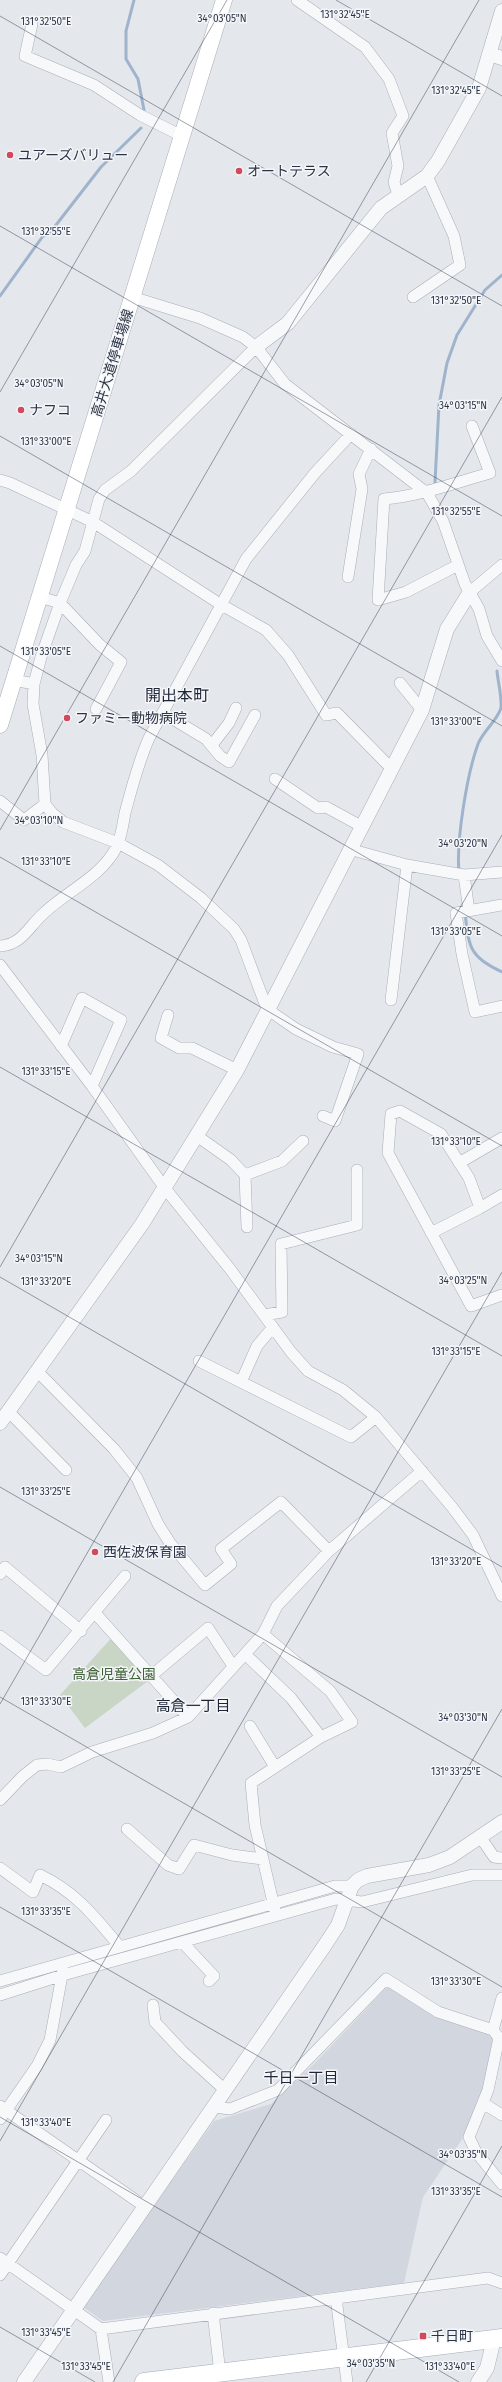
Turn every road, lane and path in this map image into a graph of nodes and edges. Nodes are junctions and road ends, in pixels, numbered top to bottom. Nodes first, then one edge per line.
1 (224, 0) edge
2 (297, 0) edge
3 (502, 11) edge
4 (32, 24) dead end
5 (496, 56) edge
6 (182, 136) junction
7 (427, 176) junction
8 (398, 196) junction
9 (132, 297) junction
10 (413, 297) dead end
11 (256, 347) junction
12 (472, 426) dead end
13 (351, 434) junction
14 (371, 449) junction
15 (0, 480) edge
16 (427, 493) junction
17 (67, 509) junction
18 (93, 522) junction
19 (458, 565) junction
20 (502, 565) edge
21 (348, 577) dead end
22 (470, 592) junction
23 (40, 597) junction
24 (60, 603) junction
25 (220, 604) junction
26 (502, 661) edge
27 (14, 680) junction
28 (400, 682) dead end
29 (34, 684) junction
30 (236, 708) dead end
31 (96, 709) dead end
32 (422, 710) junction
33 (163, 713) junction
34 (255, 715) dead end
35 (0, 725) edge
36 (212, 745) junction
37 (391, 768) junction
38 (275, 779) dead end
39 (0, 801) edge
40 (45, 804) junction
41 (361, 826) junction
42 (118, 844) junction
43 (350, 849) junction
44 (407, 865) junction
45 (502, 872) edge
46 (464, 875) junction
47 (502, 905) edge
48 (469, 910) junction
49 (0, 946) edge
50 (0, 964) edge
51 (391, 1000) dead end
52 (502, 1006) edge
53 (267, 1009) junction
54 (168, 1015) dead end
55 (61, 1046) junction
56 (237, 1070) junction
57 (92, 1086) junction
58 (323, 1116) dead end
59 (197, 1136) junction
60 (502, 1138) edge
61 (303, 1141) dead end
62 (459, 1163) junction
63 (357, 1170) dead end
64 (244, 1175) junction
65 (164, 1187) junction
66 (502, 1194) edge
67 (480, 1208) junction
68 (246, 1227) dead end
69 (431, 1233) junction
70 (502, 1295) edge
71 (264, 1315) junction
72 (273, 1328) junction
73 (199, 1361) dead end
74 (37, 1370) junction
75 (241, 1382) junction
76 (8, 1411) junction
77 (376, 1416) junction
78 (0, 1423) edge
79 (66, 1470) dead end
80 (422, 1470) junction
81 (329, 1551) junction
82 (0, 1574) edge
83 (125, 1576) dead end
84 (498, 1580) edge
85 (502, 1596) edge
86 (95, 1613) junction
87 (81, 1631) junction
88 (263, 1634) junction
89 (0, 1636) edge
90 (245, 1654) junction
91 (233, 1666) junction
92 (150, 1676) junction
93 (188, 1717) junction
94 (250, 1726) dead end
95 (321, 1737) junction
96 (275, 1767) junction
97 (0, 1800) edge
98 (502, 1822) edge
99 (127, 1829) dead end
100 (481, 1838) junction
101 (502, 1858) edge
102 (263, 1859) junction
103 (0, 1868) edge
104 (502, 1875) edge
105 (352, 1886) junction
106 (346, 1900) junction
107 (273, 1903) junction
108 (276, 1915) junction
109 (182, 1942) junction
110 (120, 1947) junction
111 (64, 1962) junction
112 (63, 1975) junction
113 (0, 1981) edge
114 (209, 1981) dead end
115 (0, 1995) edge
116 (502, 1998) edge
117 (154, 2006) dead end
118 (492, 2030) junction
119 (498, 2066) edge
120 (225, 2090) junction
121 (483, 2103) junction
122 (214, 2107) junction
123 (2, 2112) edge
124 (502, 2115) edge
125 (106, 2120) dead end
126 (77, 2160) junction
127 (502, 2184) edge
128 (144, 2206) junction
129 (4, 2261) edge
130 (0, 2275) edge
131 (502, 2283) edge
132 (336, 2298) junction
133 (73, 2310) junction
134 (213, 2313) junction
135 (101, 2329) junction
136 (498, 2338) edge
137 (344, 2358) junction
138 (221, 2377) edge
139 (24, 2382) edge
140 (109, 2382) edge
141 (144, 2382) edge
142 (347, 2382) edge
143 (478, 2382) edge

1 - 6 main road, 高井大道停車場線
2 - 8 street
3 - 5 street
4 - 6 street
5 - 7 street
6 - 9 main road, 高井大道停車場線
7 - 8 street
7 - 10 street
8 - 11 street
9 - 11 street
9 - 17 main road, 高井大道停車場線
11 - 13 street
11 - 18 street
12 - 16 street
13 - 14 street
13 - 25 street
14 - 16 street
14 - 21 street
15 - 17 street
16 - 19 street
16 - 19 street
17 - 18 street
17 - 23 main road, 高井大道停車場線
18 - 24 street
18 - 25 street
19 - 22 street
20 - 22 street
22 - 26 street
22 - 32 street
23 - 24 street
23 - 27 main road, 高井大道停車場線
24 - 29 street
24 - 31 street
25 - 33 street
25 - 37 street
27 - 29 street
27 - 35 main road, 高井大道停車場線
28 - 32 street
29 - 40 street
30 - 36 street
32 - 37 street
33 - 36 street
33 - 42 street
34 - 36 street
37 - 41 street
38 - 41 street
39 - 40 street
40 - 42 street
41 - 43 street
42 - 49 street
42 - 53 street
43 - 44 street
43 - 53 street
44 - 46 street
44 - 51 street
45 - 46 street
46 - 48 street
47 - 48 street
48 - 52 street
50 - 55 street
53 - 56 street
53 - 58 street
54 - 56 street
55 - 57 street
55 - 57 street
56 - 59 street
57 - 65 street
59 - 64 street
59 - 65 street
60 - 62 street
61 - 64 street
62 - 67 street
62 - 69 street
63 - 71 street
64 - 68 street
65 - 71 street
65 - 74 street
66 - 67 street
67 - 69 street
69 - 70 street
71 - 72 street
72 - 75 street
72 - 77 street
73 - 75 street
74 - 76 street
74 - 81 street
75 - 77 street
76 - 78 street
76 - 79 street
77 - 80 street
80 - 81 street
80 - 84 street
81 - 88 street
82 - 87 street
83 - 86 street
84 - 85 street
86 - 87 street
86 - 92 street
87 - 89 street
88 - 90 street
88 - 95 street
90 - 91 street
90 - 95 street
91 - 92 street
91 - 93 street
92 - 93 street
93 - 97 street
94 - 96 street
95 - 96 street
96 - 102 street
98 - 100 street
99 - 102 street
100 - 101 street
100 - 105 street
102 - 107 street
103 - 110 street
104 - 106 street
105 - 106 street
105 - 107 street
106 - 108 street
106 - 120 street
107 - 108 street
107 - 110 street
108 - 109 street
109 - 112 street
109 - 114 street
110 - 111 street
111 - 112 street
111 - 113 street
112 - 115 street
112 - 123 street
116 - 118 street
117 - 120 street
118 - 119 street
118 - 122 street
119 - 121 street
120 - 122 street
121 - 124 street
121 - 127 street
122 - 128 street
123 - 126 street
125 - 126 street
126 - 128 street
126 - 129 street
128 - 133 street
129 - 130 street
129 - 133 street
131 - 132 street
132 - 134 street
132 - 137 street
133 - 135 street
133 - 139 street
134 - 135 street
134 - 138 street
135 - 140 street
136 - 137 main road
136 - 143 street
137 - 138 main road
137 - 142 street
138 - 141 main road

